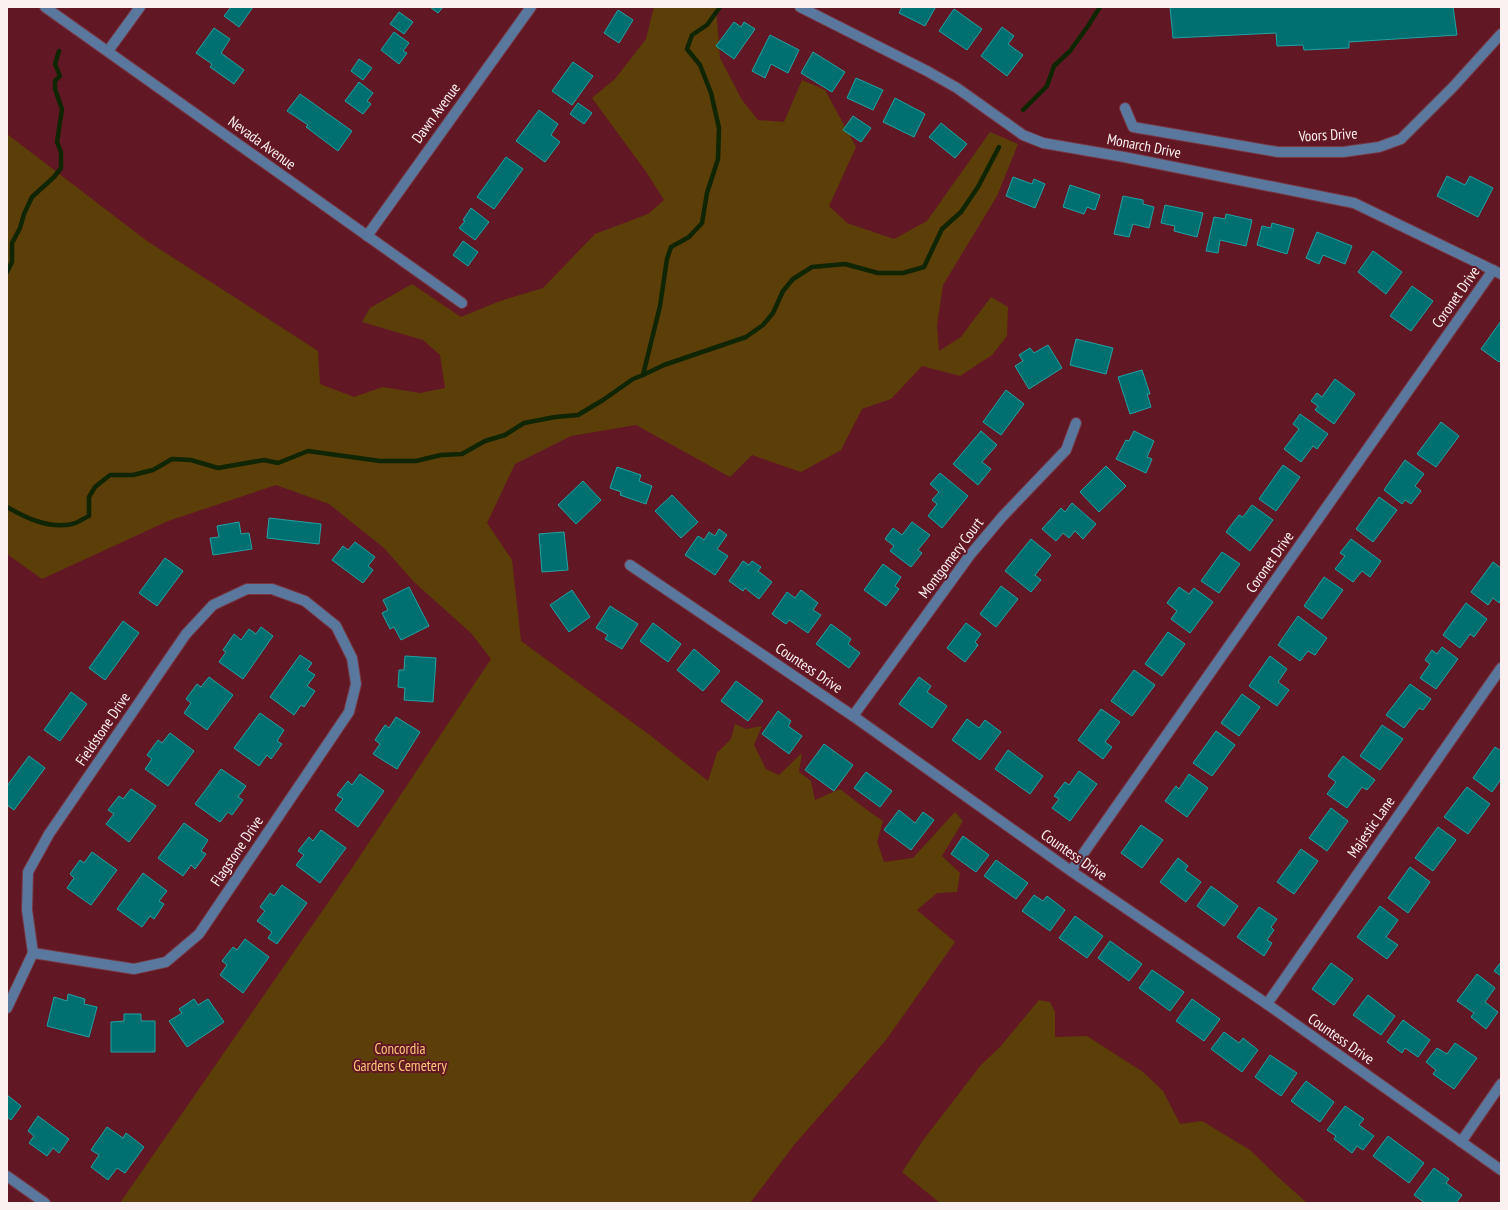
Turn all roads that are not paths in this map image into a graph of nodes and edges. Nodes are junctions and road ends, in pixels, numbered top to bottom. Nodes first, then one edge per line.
1 (45, 7) edge
2 (140, 7) edge
3 (531, 7) edge
4 (800, 7) edge
5 (1501, 34) edge
6 (108, 51) junction
7 (1125, 108) dead end
8 (366, 236) junction
9 (1497, 272) edge
10 (462, 303) dead end
11 (1076, 423) dead end
12 (630, 565) dead end
13 (336, 626) joint
14 (1501, 668) edge
15 (853, 716) junction
16 (1071, 871) junction
17 (33, 953) junction
18 (1266, 1004) junction
19 (7, 1008) edge
20 (1501, 1084) edge
21 (1461, 1142) junction
22 (1501, 1170) edge
23 (7, 1176) edge
24 (45, 1203) edge

1 - 6 street, Nevada Avenue
2 - 6 street
3 - 8 street, Dawn Avenue
4 - 9 street, Monarch Drive
5 - 7 street, Voors Drive
6 - 8 street, Nevada Avenue
8 - 10 street, Nevada Avenue
9 - 16 street, Coronet Drive
11 - 15 street, Montgomery Court
12 - 15 street, Countess Drive
13 - 17 street, Flagstone Drive
13 - 17 street, Fieldstone Drive
14 - 18 street, Majestic Lane
15 - 16 street, Countess Drive
16 - 18 street, Countess Drive
17 - 19 street
18 - 21 street, Countess Drive
20 - 21 street
21 - 22 street, Countess Drive
23 - 24 street

